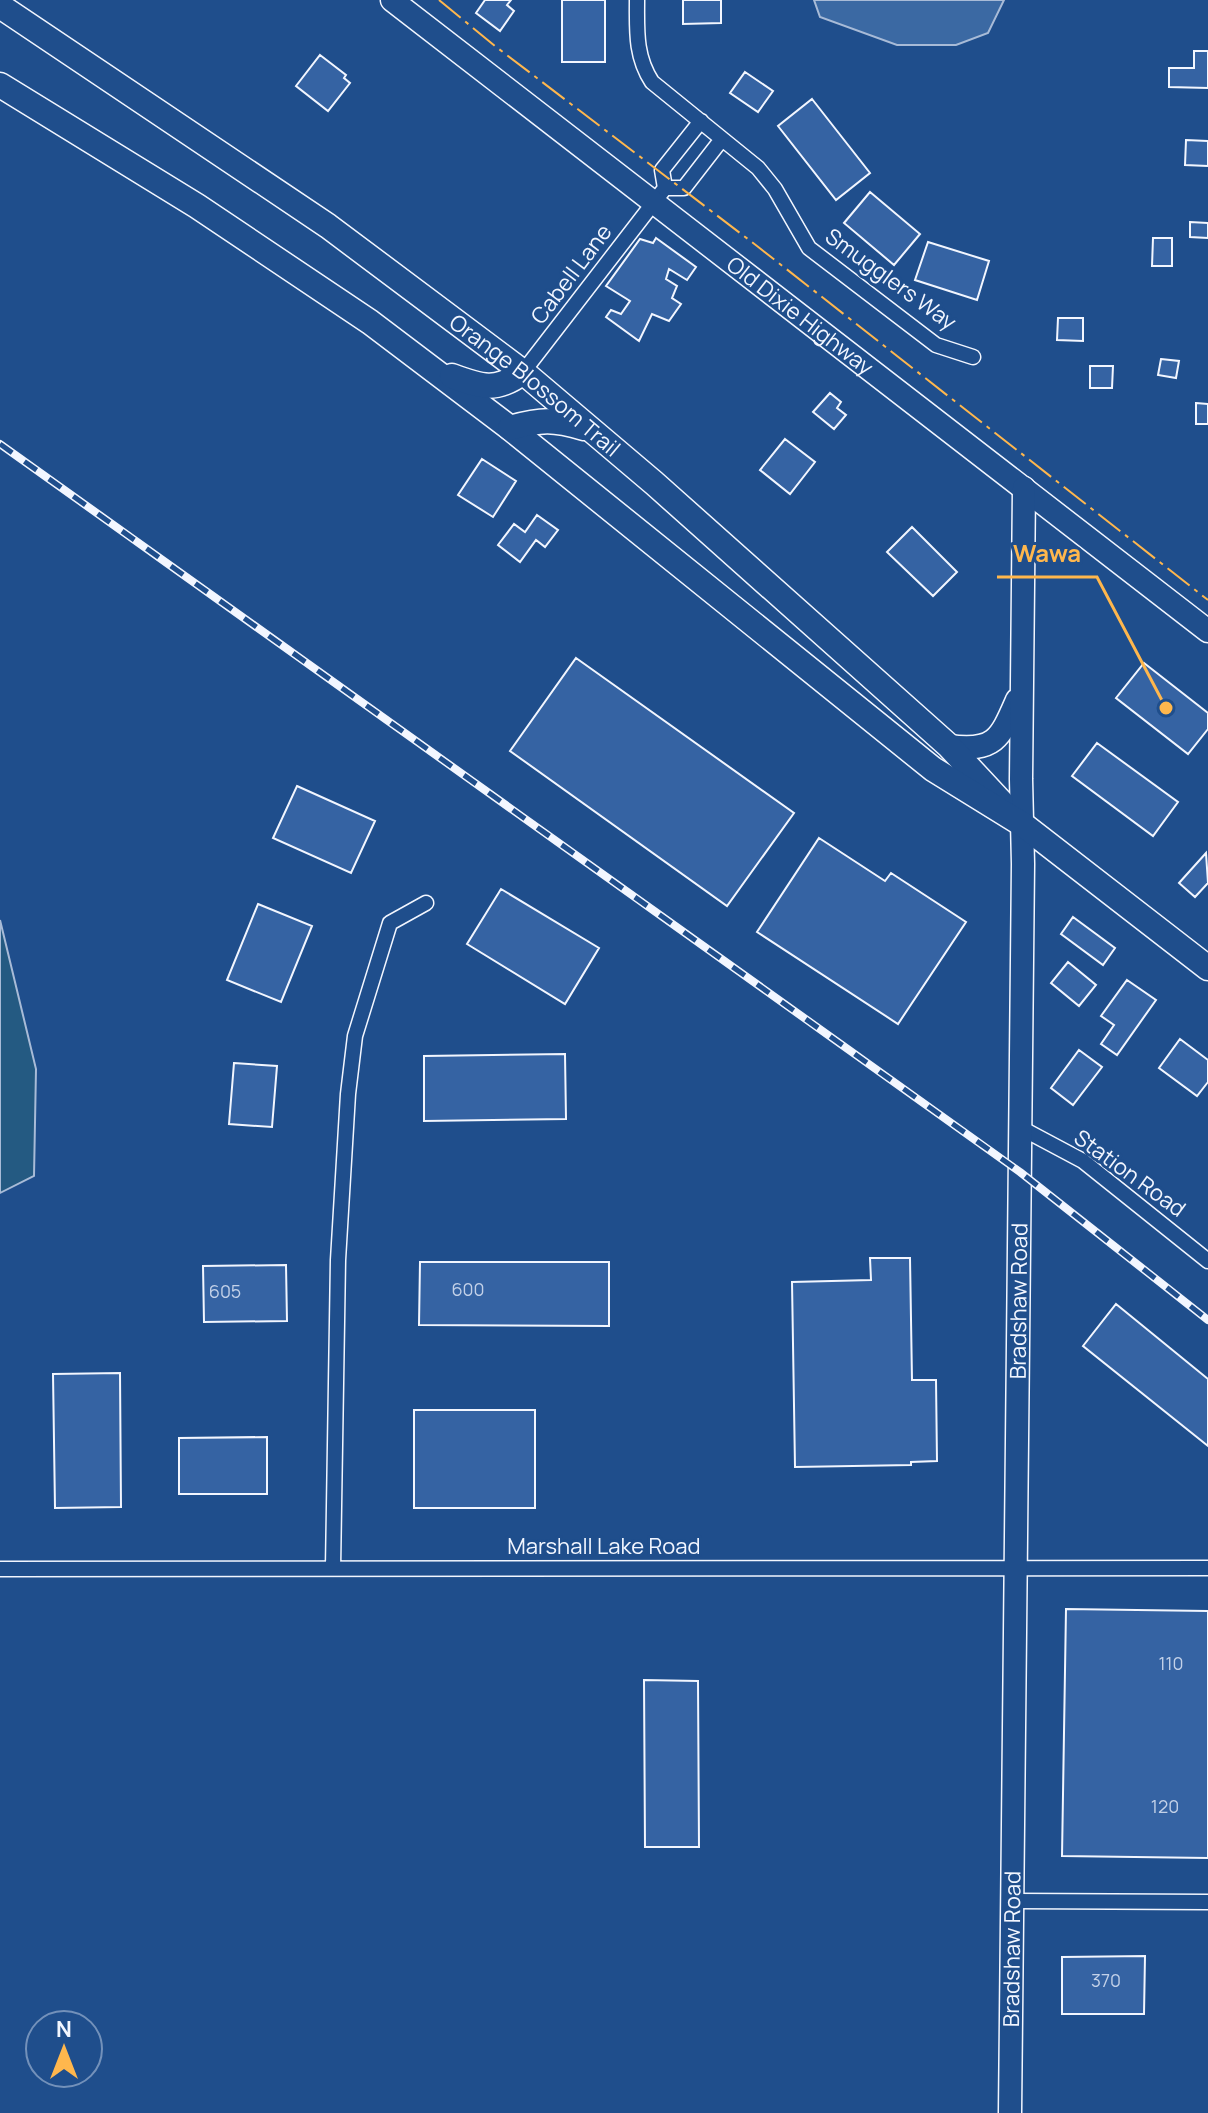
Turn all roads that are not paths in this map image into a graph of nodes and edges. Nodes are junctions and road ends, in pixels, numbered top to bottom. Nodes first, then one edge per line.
1 (392, 0) edge
2 (637, 0) edge
3 (0, 6) edge
4 (0, 85) edge
5 (701, 121) junction
6 (722, 139) junction
7 (676, 153) junction
8 (699, 169) junction
9 (660, 195) junction
10 (973, 357) dead end
11 (435, 370) junction
12 (523, 372) junction
13 (510, 428) junction
14 (594, 431) junction
15 (1024, 488) junction
16 (1208, 631) edge
17 (1021, 692) junction
18 (949, 746) junction
19 (1022, 824) junction
20 (426, 903) dead end
21 (1208, 968) edge
22 (1021, 1128) junction
23 (1208, 1261) edge
24 (333, 1568) junction
25 (1208, 1568) edge
26 (0, 1569) edge
27 (1015, 1569) junction
28 (1012, 1901) junction
29 (1208, 1902) edge
30 (1010, 2113) edge

1 - 9 street, Old Dixie Highway
2 - 5 street, Smugglers Way
3 - 12 main road, Orange Blossom Trail
4 - 11 main road, Orange Blossom Trail
5 - 6 street, Smugglers Way
5 - 7 street
6 - 8 street
6 - 10 street, Smugglers Way
7 - 8 street
7 - 9 street
8 - 9 street
9 - 12 street, Cabell Lane
9 - 15 street, Old Dixie Highway
11 - 12 main road
11 - 13 main road, Orange Blossom Trail
12 - 14 main road, Orange Blossom Trail
13 - 14 main road
13 - 19 main road, Orange Blossom Trail
14 - 18 main road, Orange Blossom Trail
15 - 16 street, Old Dixie Highway
15 - 17 street, Bradshaw Road
17 - 18 street
17 - 19 street, Bradshaw Road
18 - 19 main road, Orange Blossom Trail
19 - 21 main road, Orange Blossom Trail
19 - 22 street, Bradshaw Road
20 - 24 street
22 - 23 street, Station Road
22 - 27 street, Bradshaw Road
24 - 26 street, Marshall Lake Road
24 - 27 street, Marshall Lake Road
25 - 27 street, Marshall Lake Road
27 - 28 street, Bradshaw Road
28 - 29 street
28 - 30 street, Bradshaw Road

